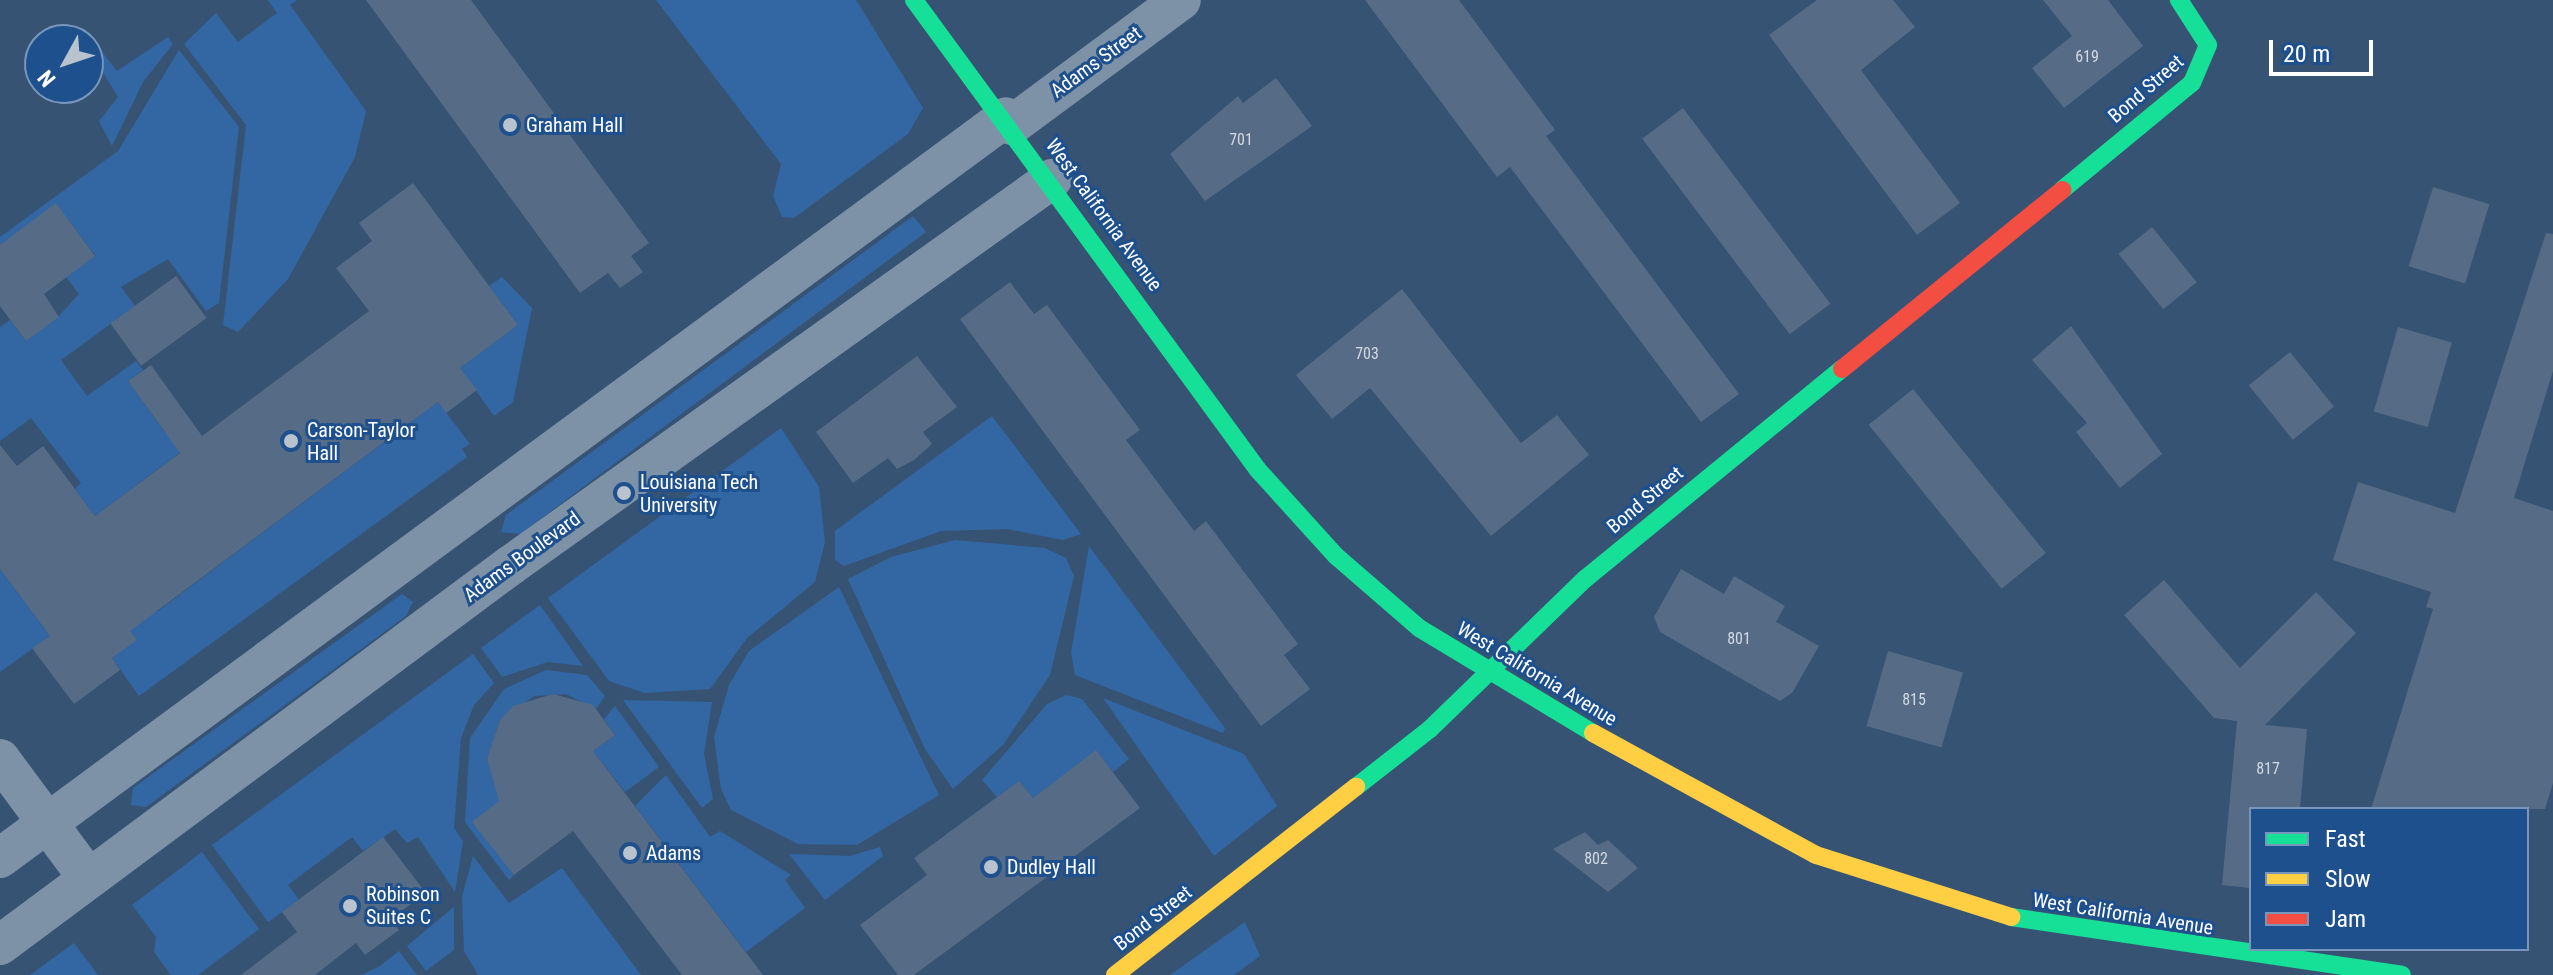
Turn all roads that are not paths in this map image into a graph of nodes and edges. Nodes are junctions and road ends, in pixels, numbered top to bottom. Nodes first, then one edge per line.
1 (914, 0) edge
2 (1181, 0) edge
3 (2179, 0) edge
4 (1009, 121) junction
5 (1052, 179) junction
6 (1485, 671) junction
7 (0, 759) edge
8 (48, 824) junction
9 (0, 858) edge
10 (88, 878) junction
11 (0, 945) edge
12 (1115, 975) edge
13 (2402, 975) edge

1 - 4 main road, West California Avenue
2 - 4 street, Adams Street
3 - 6 main road, Bond Street
4 - 5 main road, West California Avenue
4 - 8 street
5 - 6 main road, West California Avenue
5 - 10 street, Adams Boulevard
6 - 12 main road, Bond Street
6 - 13 main road, West California Avenue
7 - 8 street
8 - 9 street
8 - 10 street
10 - 11 street, Adams Boulevard

